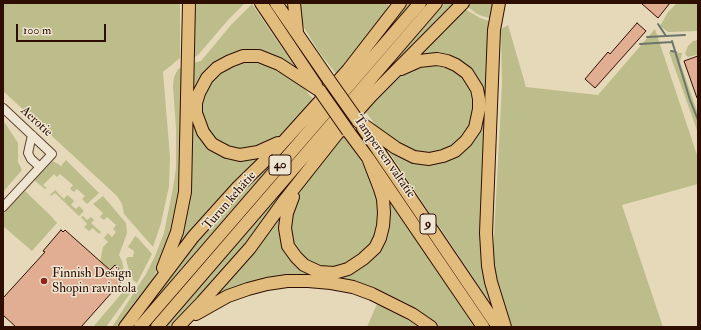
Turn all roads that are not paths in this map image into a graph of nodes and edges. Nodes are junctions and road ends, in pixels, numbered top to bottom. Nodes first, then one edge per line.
1 (189, 3) edge
2 (261, 3) edge
3 (276, 3) edge
4 (294, 3) edge
5 (393, 3) edge
6 (400, 3) edge
7 (420, 3) edge
8 (436, 3) edge
9 (462, 3) edge
10 (499, 3) edge
11 (386, 21) junction
12 (298, 36) junction
13 (393, 74) junction
14 (320, 91) junction
15 (3, 108) edge
16 (358, 121) junction
17 (32, 136) junction
18 (288, 137) junction
19 (368, 158) junction
20 (40, 167) junction
21 (300, 180) junction
22 (3, 207) edge
23 (155, 287) junction
24 (179, 326) edge
25 (498, 326) edge
26 (125, 327) edge
27 (140, 327) edge
28 (156, 327) edge
29 (431, 327) edge
30 (483, 327) edge

1 - 23 highway
2 - 14 highway, Tampereen valtatie / 9
3 - 12 highway, Tampereen valtatie / 9
4 - 12 highway
5 - 11 highway
6 - 11 highway
7 - 27 highway, Turun kehätie / 40
8 - 28 highway, Turun kehätie / 40
9 - 13 highway
10 - 25 highway
11 - 18 highway
12 - 16 highway, Tampereen valtatie / 9, bridge
13 - 16 highway
13 - 21 highway
14 - 18 highway
14 - 19 highway, Tampereen valtatie / 9, bridge
15 - 17 street, Aerotie
16 - 25 highway, Tampereen valtatie / 9
17 - 20 street
17 - 20 street, Aerotie
18 - 23 highway
19 - 21 highway
19 - 30 highway, Tampereen valtatie / 9
20 - 22 street
21 - 24 highway
23 - 26 highway
24 - 29 highway

